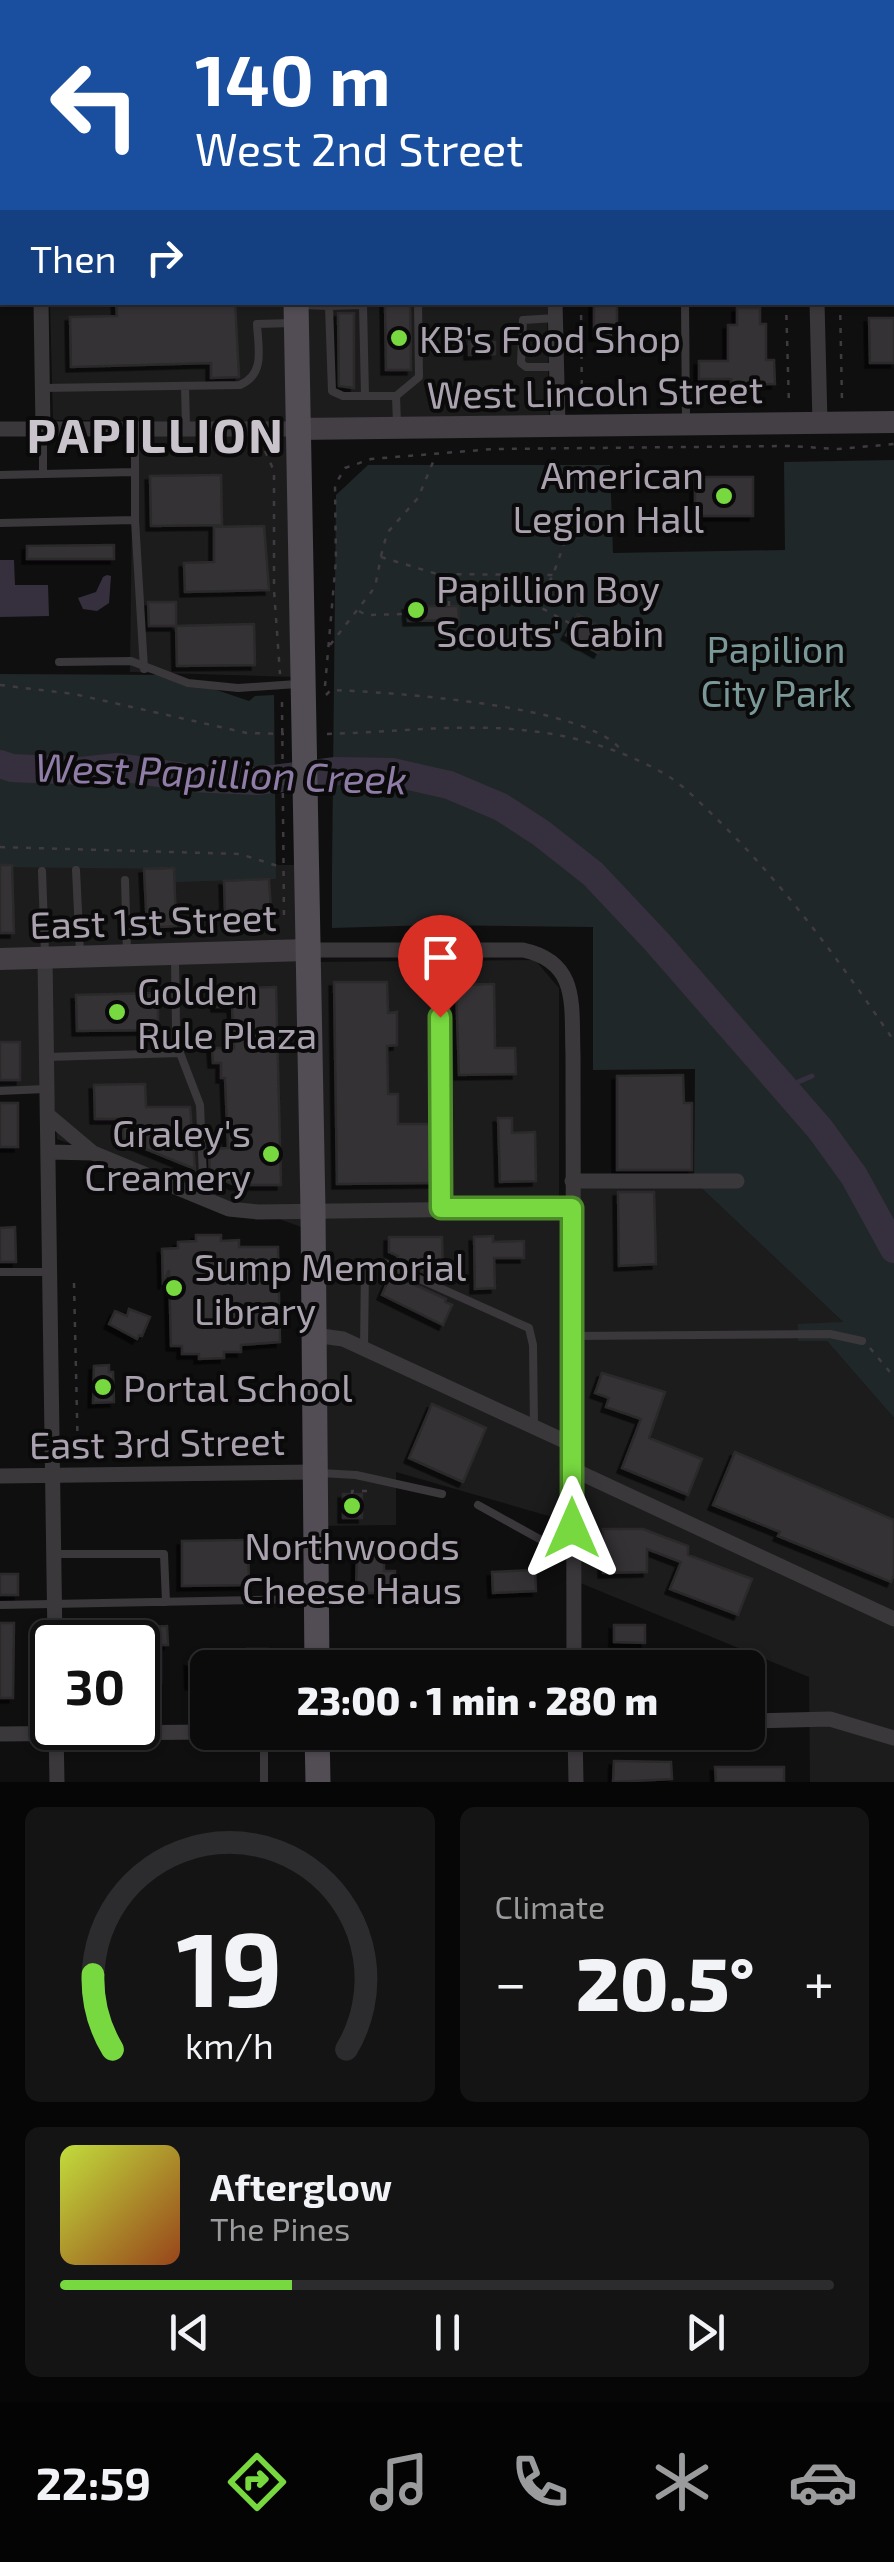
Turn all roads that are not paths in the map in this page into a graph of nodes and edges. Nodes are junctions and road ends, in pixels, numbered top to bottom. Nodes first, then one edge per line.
1 (41, 305) edge
2 (324, 305) edge
3 (330, 305) edge
4 (363, 305) edge
5 (418, 305) edge
6 (686, 305) edge
7 (817, 305) edge
8 (296, 310) edge
9 (555, 310) edge
10 (556, 367) junction
11 (185, 386) junction
12 (42, 388) junction
13 (366, 396) junction
14 (396, 396) junction
15 (894, 422) edge
16 (820, 424) junction
17 (686, 425) junction
18 (135, 427) junction
19 (558, 427) junction
20 (42, 428) junction
21 (186, 428) junction
22 (0, 429) edge
23 (397, 429) junction
24 (297, 430) junction
25 (135, 472) junction
26 (43, 474) junction
27 (0, 475) edge
28 (135, 520) junction
29 (0, 523) edge
30 (59, 662) dead end
31 (144, 669) junction
32 (303, 684) junction
33 (76, 870) dead end
34 (42, 871) dead end
35 (125, 880) dead end
36 (308, 950) junction
37 (439, 950) junction
38 (175, 955) junction
39 (127, 957) junction
40 (45, 958) junction
41 (80, 958) junction
42 (0, 959) edge
43 (180, 1053) junction
44 (48, 1057) junction
45 (48, 1089) junction
46 (0, 1091) edge
47 (49, 1116) junction
48 (50, 1152) junction
49 (93, 1153) junction
50 (736, 1180) dead end
51 (572, 1181) junction
52 (204, 1200) junction
53 (441, 1208) junction
54 (572, 1208) junction
55 (313, 1211) junction
56 (0, 1272) edge
57 (50, 1272) junction
58 (314, 1335) junction
59 (572, 1336) junction
60 (862, 1341) road end
61 (364, 1349) junction
62 (534, 1427) junction
63 (572, 1444) junction
64 (572, 1470) junction
65 (315, 1472) junction
66 (53, 1475) junction
67 (0, 1476) edge
68 (442, 1494) dead end
69 (478, 1505) dead end
70 (54, 1554) junction
71 (572, 1557) junction
72 (316, 1599) junction
73 (166, 1602) junction
74 (54, 1604) junction
75 (0, 1605) edge
76 (54, 1620) edge
77 (894, 1620) edge
78 (316, 1650) edge
79 (574, 1650) edge
80 (765, 1721) edge
81 (160, 1731) edge
82 (30, 1732) edge
83 (190, 1732) edge
84 (0, 1734) edge
85 (894, 1738) edge
86 (56, 1750) edge
87 (264, 1750) edge
88 (317, 1750) edge
89 (575, 1750) edge
90 (57, 1782) edge
91 (264, 1782) edge
92 (318, 1782) edge
93 (576, 1782) edge

1 - 12 street
2 - 8 lane
3 - 13 lane
4 - 13 lane
5 - 14 lane
6 - 17 lane
7 - 16 street
8 - 11 lane
8 - 24 main road
9 - 10 street
9 - 10 lane
10 - 19 street
11 - 12 lane
11 - 21 lane
12 - 20 street
13 - 14 lane
14 - 23 lane
15 - 16 street, West Lincoln Street
16 - 17 street, West Lincoln Street
17 - 19 street, West Lincoln Street
18 - 20 street
18 - 21 street
18 - 25 lane
19 - 23 street, West Lincoln Street
20 - 22 street
20 - 26 lane
21 - 24 street
23 - 24 street, West Lincoln Street
24 - 32 main road
25 - 26 lane
25 - 28 lane
26 - 27 lane
28 - 29 lane
28 - 31 lane
30 - 31 lane
31 - 32 lane
32 - 36 main road
33 - 41 lane
34 - 40 lane
35 - 39 lane
36 - 37 street
36 - 38 street, East 1st Street
36 - 55 main road
37 - 51 street
37 - 53 lane
38 - 39 street, East 1st Street
38 - 43 lane
39 - 41 street, East 1st Street
40 - 41 street, East 1st Street
40 - 42 street, East 1st Street
40 - 44 street
43 - 44 lane
43 - 52 lane
44 - 45 street
45 - 46 lane
45 - 47 street
47 - 48 street
47 - 49 street
48 - 49 street
48 - 57 street
49 - 52 street
50 - 51 street
51 - 54 street
52 - 55 street
53 - 54 street
53 - 55 street
54 - 59 street
55 - 58 main road
56 - 57 lane
57 - 66 street
58 - 61 street
58 - 65 main road
59 - 60 lane
59 - 63 street
61 - 62 street
61 - 62 lane
62 - 63 street
63 - 64 street
64 - 71 street
64 - 77 street
65 - 66 street, East 3rd Street
65 - 68 lane
65 - 72 main road
66 - 67 street, East 3rd Street
66 - 70 street
69 - 71 lane
70 - 73 lane
70 - 74 street
71 - 79 street
72 - 73 lane
72 - 78 main road
73 - 74 lane
74 - 75 lane
74 - 76 street
80 - 85 street
81 - 83 street
82 - 84 street
86 - 90 street
87 - 91 lane
88 - 92 main road
89 - 93 street

